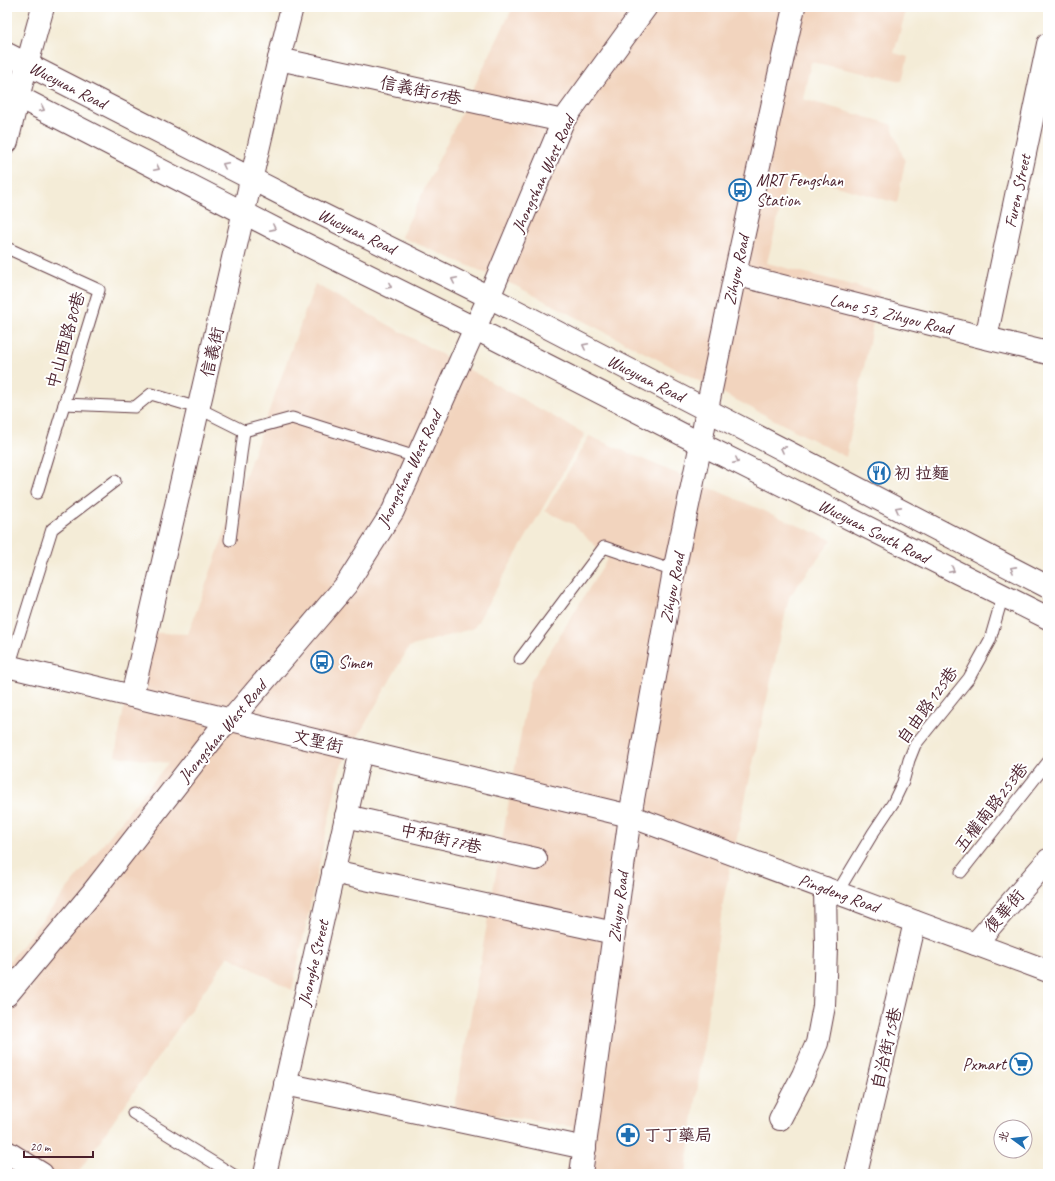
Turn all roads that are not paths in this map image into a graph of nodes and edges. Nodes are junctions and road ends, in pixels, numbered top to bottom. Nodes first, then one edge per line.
1 (43, 7) edge
2 (292, 7) edge
3 (646, 7) edge
4 (794, 7) edge
5 (1048, 44) edge
6 (7, 54) edge
7 (279, 59) junction
8 (27, 64) junction
9 (12, 94) edge
10 (563, 121) junction
11 (7, 142) edge
12 (251, 178) junction
13 (244, 213) junction
14 (7, 248) edge
15 (735, 274) junction
16 (489, 297) junction
17 (474, 328) junction
18 (986, 338) junction
19 (1048, 353) edge
20 (64, 404) junction
21 (198, 408) junction
22 (707, 409) junction
23 (244, 431) junction
24 (701, 444) junction
25 (416, 457) junction
26 (115, 481) dead end
27 (37, 493) dead end
28 (230, 540) dead end
29 (674, 571) junction
30 (1048, 587) edge
31 (1003, 595) junction
32 (1048, 618) edge
33 (520, 659) dead end
34 (8, 667) edge
35 (132, 696) junction
36 (231, 720) junction
37 (361, 751) junction
38 (1048, 762) edge
39 (346, 816) junction
40 (630, 816) junction
41 (536, 859) dead end
42 (1048, 860) edge
43 (333, 872) junction
44 (961, 872) dead end
45 (831, 890) junction
46 (915, 922) junction
47 (614, 933) junction
48 (975, 944) junction
49 (1048, 971) edge
50 (7, 995) edge
51 (285, 1084) junction
52 (133, 1113) dead end
53 (780, 1119) dead end
54 (585, 1148) junction
55 (7, 1152) edge
56 (35, 1172) edge
57 (232, 1174) edge
58 (265, 1174) edge
59 (581, 1174) edge
60 (856, 1174) edge

1 - 8 street
2 - 7 street, 信義街
3 - 10 street, Jhongshan West Road
4 - 15 street, Zihyou Road
5 - 18 street, Furen Street
6 - 8 street, Wucyuan Road
7 - 10 street, 信義街61巷
7 - 12 street, 信義街
8 - 9 street
12 -> 8 street, Wucyuan Road
9 - 11 street
9 -> 13 street, Wucyuan Road
10 - 16 street, Jhongshan West Road
12 - 13 street, 信義街
16 -> 12 street, Wucyuan Road
13 -> 17 street, Wucyuan Road
13 - 21 street, 信義街
14 - 20 lane, 中山西路80巷
15 - 18 street, Lane 53, Zihyou Road
15 - 22 street, Zihyou Road
16 - 17 street, Jhongshan West Road
22 -> 16 street, Wucyuan Road
17 - 24 street, Wucyuan Road
17 - 25 street, Jhongshan West Road
18 - 19 street, Lane 53, Zihyou Road
20 - 21 lane, 中山西路80巷
20 - 27 lane, 中山西路80巷
21 - 23 lane, 中山西路80巷
21 - 35 street, 信義街
22 - 24 street, Zihyou Road
30 -> 22 street, Wucyuan South Road
23 - 25 lane
23 - 28 lane
24 - 29 street, Zihyou Road
24 -> 31 street, Wucyuan South Road
25 - 36 street, Jhongshan West Road
26 - 34 lane
29 - 33 lane
29 - 40 street, Zihyou Road
31 - 32 street, Wucyuan South Road
31 - 45 lane, 自由路125巷
34 - 35 street, 文聖街
35 - 36 street, 文聖街
36 - 37 street, 文聖街
36 - 50 street, Jhongshan West Road
37 - 39 street, Jhonghe Street
37 - 40 street, 文聖街
38 - 44 lane, 五權南路253巷
39 - 41 street, 中和街77巷
39 - 43 street, Jhonghe Street
40 - 45 street, Pingdeng Road
40 - 47 street, Zihyou Road
42 - 48 street, 復華街
43 - 47 street
43 - 51 street, Jhonghe Street
45 - 46 street, Pingdeng Road
45 - 53 street
46 - 48 street, Pingdeng Road
46 - 60 street, 自治街15巷
47 - 54 street, Zihyou Road
48 - 49 street, Pingdeng Road
51 - 54 street
51 - 58 street, Jhonghe Street
52 - 57 lane
54 - 59 street, Zihyou Road
55 - 56 street

